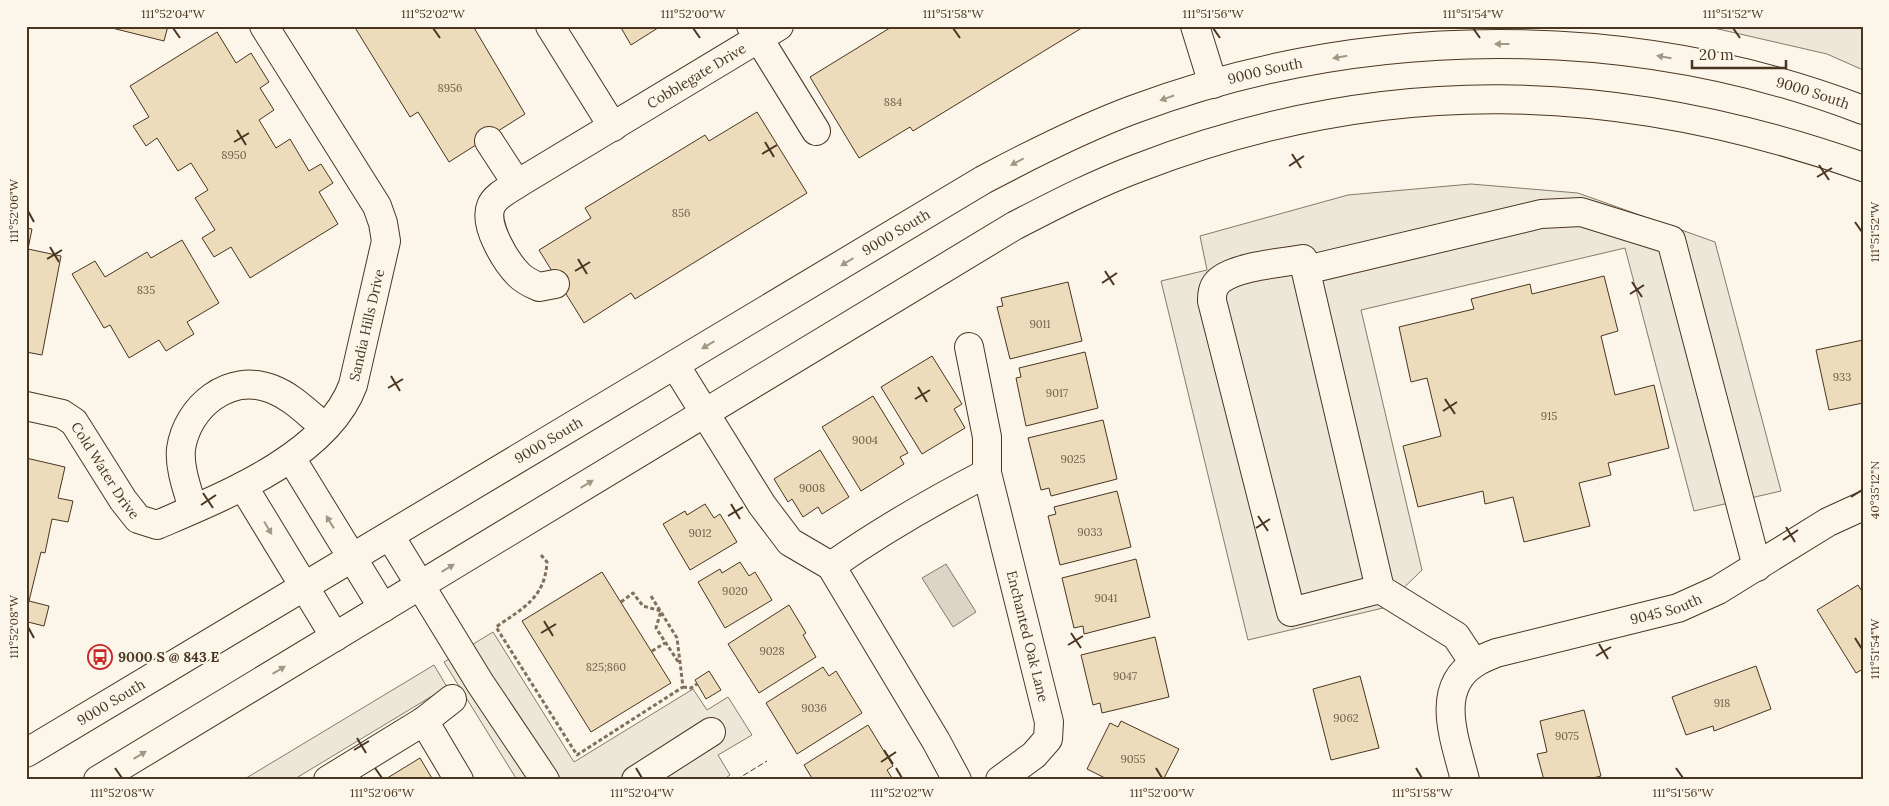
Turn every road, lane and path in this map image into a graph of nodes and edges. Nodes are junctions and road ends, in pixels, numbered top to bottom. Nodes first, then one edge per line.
1 (264, 26) edge
2 (550, 26) edge
3 (1195, 26) edge
4 (763, 30) edge
5 (1213, 84) junction
6 (1863, 110) edge
7 (613, 127) junction
8 (816, 131) dead end
9 (489, 141) dead end
10 (1863, 167) edge
11 (517, 184) junction
12 (1306, 270) junction
13 (555, 284) dead end
14 (969, 348) dead end
15 (675, 365) junction
16 (26, 406) edge
17 (704, 413) junction
18 (325, 427) junction
19 (291, 458) junction
20 (987, 473) junction
21 (243, 486) junction
22 (1863, 506) edge
23 (192, 509) junction
24 (390, 536) junction
25 (541, 554) dead end
26 (353, 558) junction
27 (831, 566) junction
28 (1758, 567) junction
29 (420, 585) junction
30 (304, 587) junction
31 (1380, 589) junction
32 (651, 596) dead end
33 (621, 602) dead end
34 (383, 608) junction
35 (661, 611) junction
36 (335, 637) junction
37 (665, 643) junction
38 (652, 651) dead end
39 (680, 666) junction
40 (1465, 671) junction
41 (697, 684) dead end
42 (683, 687) junction
43 (452, 699) dead end
44 (424, 721) junction
45 (710, 732) dead end
46 (26, 753) edge
47 (98, 780) edge
48 (328, 780) edge
49 (459, 780) edge
50 (545, 780) edge
51 (636, 780) edge
52 (957, 780) edge
53 (1000, 780) edge
54 (1465, 780) edge

1 - 18 main road, Sandia Hills Drive
2 - 7 main road
3 - 5 main road
4 - 7 main road, Cobblegate Drive
4 - 8 main road
6 -> 5 main road, 9000 South
5 -> 15 main road, 9000 South
7 - 11 main road, Cobblegate Drive
9 - 11 main road
10 - 17 main road
11 - 13 main road, Cobblegate Drive
12 - 28 main road
12 - 31 main road
12 - 31 main road
14 - 20 main road, Enchanted Oak Lane
15 - 17 main road
15 - 24 main road, 9000 South
16 - 23 main road, Cold Water Drive
17 - 27 main road
29 -> 17 main road
18 - 19 main road, Sandia Hills Drive
18 - 23 main road
19 - 21 main road, Cold Water Drive
26 -> 19 main road
20 - 27 main road
20 - 53 main road, Enchanted Oak Lane
21 - 23 main road, Cold Water Drive
21 -> 30 main road
22 - 28 main road, 9045 South
24 - 26 main road, 9000 South
24 - 29 main road
25 - 42 path
26 - 30 main road, 9000 South
26 - 34 main road
27 - 52 main road
28 - 40 main road, 9045 South
29 - 34 main road
29 - 50 main road
30 - 36 main road
30 - 46 main road, 9000 South
31 - 40 main road
32 - 35 path
33 - 35 path
34 - 36 main road
35 - 37 path
35 - 39 path
47 -> 36 main road
37 - 38 path
37 - 39 path
39 - 42 path
40 - 54 main road
41 - 42 path
43 - 44 main road
44 - 48 main road
44 - 49 main road
45 - 51 main road

